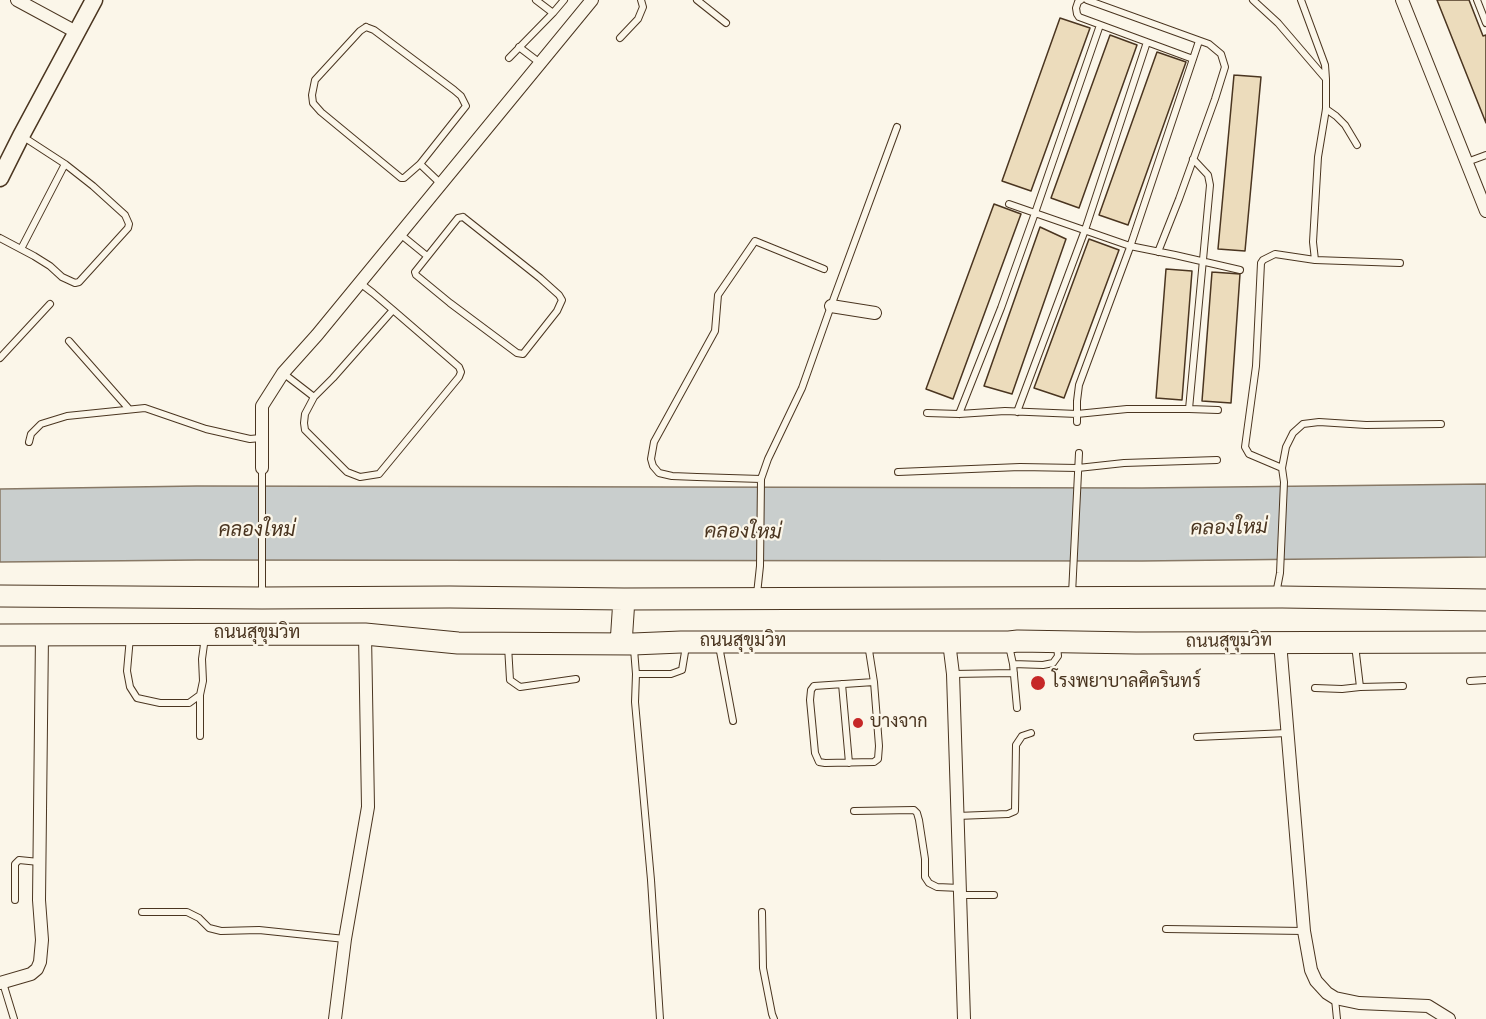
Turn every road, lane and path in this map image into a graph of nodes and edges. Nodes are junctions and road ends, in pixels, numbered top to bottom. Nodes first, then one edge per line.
1 (17, 0) edge
2 (94, 0) edge
3 (536, 0) edge
4 (564, 0) edge
5 (592, 0) edge
6 (641, 0) edge
7 (697, 0) edge
8 (1081, 0) edge
9 (1088, 0) edge
10 (1253, 0) edge
11 (1301, 0) edge
12 (1402, 0) edge
13 (1477, 0) edge
14 (553, 13) junction
15 (726, 23) dead end
16 (1486, 23) edge
17 (1100, 25) junction
18 (78, 33) junction
19 (620, 38) dead end
20 (1199, 41) junction
21 (1147, 42) junction
22 (519, 47) junction
23 (509, 58) dead end
24 (1193, 59) junction
25 (540, 63) junction
26 (1326, 79) junction
27 (1326, 109) junction
28 (897, 127) dead end
29 (21, 136) junction
30 (1357, 145) dead end
31 (1486, 154) edge
32 (1193, 159) junction
33 (1467, 162) junction
34 (65, 164) junction
35 (420, 164) junction
36 (0, 178) edge
37 (441, 184) junction
38 (1009, 204) dead end
39 (1486, 211) edge
40 (1035, 213) junction
41 (1085, 230) junction
42 (400, 234) junction
43 (0, 238) edge
44 (1130, 246) junction
45 (21, 249) junction
46 (1158, 252) junction
47 (427, 256) junction
48 (1315, 261) junction
49 (1203, 262) junction
50 (1400, 263) dead end
51 (824, 269) dead end
52 (1240, 270) dead end
53 (360, 283) junction
54 (50, 304) dead end
55 (831, 306) junction
56 (393, 310) junction
57 (875, 313) dead end
58 (69, 341) dead end
59 (0, 358) edge
60 (283, 373) junction
61 (314, 397) junction
62 (129, 409) junction
63 (1190, 409) junction
64 (1218, 410) dead end
65 (1017, 412) junction
66 (927, 413) dead end
67 (959, 414) junction
68 (1077, 414) junction
69 (1077, 422) dead end
70 (1441, 424) dead end
71 (261, 438) junction
72 (29, 442) dead end
73 (1079, 453) dead end
74 (1217, 460) dead end
75 (262, 468) joint
76 (1078, 468) junction
77 (1282, 468) junction
78 (898, 472) dead end
79 (761, 482) junction
80 (0, 596) edge
81 (1275, 597) junction
82 (262, 598) junction
83 (757, 598) junction
84 (1072, 598) junction
85 (624, 599) junction
86 (1486, 600) edge
87 (0, 634) edge
88 (42, 634) junction
89 (131, 634) junction
90 (206, 634) junction
91 (365, 634) junction
92 (508, 642) junction
93 (681, 642) junction
94 (718, 642) junction
95 (867, 642) junction
96 (949, 642) junction
97 (1009, 642) junction
98 (1054, 642) junction
99 (1280, 642) junction
100 (1354, 642) junction
101 (1486, 642) edge
102 (627, 644) junction
103 (1013, 664) junction
104 (636, 674) junction
105 (953, 674) junction
106 (1014, 674) junction
107 (576, 679) dead end
108 (1486, 680) edge
109 (1470, 681) dead end
110 (874, 682) junction
111 (842, 684) junction
112 (1402, 686) dead end
113 (1360, 687) junction
114 (1315, 688) dead end
115 (200, 695) junction
116 (1017, 708) dead end
117 (733, 721) dead end
118 (1031, 733) dead end
119 (1287, 733) junction
120 (200, 736) dead end
121 (1197, 737) dead end
122 (849, 763) junction
123 (854, 811) dead end
124 (957, 816) junction
125 (40, 862) junction
126 (960, 892) junction
127 (994, 895) dead end
128 (15, 900) dead end
129 (142, 912) dead end
130 (762, 912) dead end
131 (1166, 929) dead end
132 (1304, 931) junction
133 (345, 939) junction
134 (1, 983) edge
135 (1335, 998) junction
136 (14, 1019) edge
137 (335, 1019) edge
138 (660, 1019) edge
139 (774, 1019) edge
140 (964, 1019) edge
141 (1337, 1019) edge
142 (1449, 1019) edge

1 - 18 street
2 - 18 street
3 - 14 lane
4 - 14 lane
5 - 25 street
6 - 19 lane
7 - 15 lane
8 - 17 lane
9 - 20 lane
10 - 26 lane
11 - 26 lane
12 - 33 street
13 - 16 lane
14 - 22 lane
17 - 21 lane
17 - 40 lane
18 - 29 street
20 - 24 lane
20 - 32 lane
21 - 24 lane
21 - 41 lane
22 - 23 lane
22 - 25 lane
24 - 44 lane
25 - 37 street
26 - 27 lane
27 - 30 lane
27 - 48 lane
28 - 55 lane
29 - 34 lane
29 - 36 street
31 - 33 lane
32 - 46 lane
32 - 49 lane
33 - 39 street
34 - 45 lane
34 - 45 lane
35 - 35 lane
35 - 37 lane
37 - 42 street
38 - 40 lane
40 - 41 lane
40 - 67 lane
41 - 44 lane
41 - 65 lane
42 - 47 lane
42 - 53 street
43 - 45 lane
44 - 46 lane
44 - 68 lane
46 - 49 lane
47 - 47 lane
48 - 50 lane
48 - 77 lane
49 - 52 lane
49 - 63 lane
51 - 79 lane
53 - 56 lane
53 - 60 street
54 - 59 lane
55 - 57 street
55 - 79 lane
56 - 61 lane
56 - 61 lane
58 - 62 lane
60 - 61 lane
60 - 71 street
62 - 71 lane
62 - 72 lane
63 - 64 lane
63 - 68 lane
65 - 67 lane
65 - 68 lane
66 - 67 lane
68 - 69 lane
70 - 77 lane
71 - 75 street
73 - 76 lane
74 - 76 lane
75 - 82 lane
76 - 78 lane
76 - 84 lane
77 - 81 lane
79 - 83 lane
80 - 82 highway, ถนนสุขุมวิท
81 - 84 highway, ถนนสุขุมวิท
81 - 86 highway, ถนนสุขุมวิท
82 - 85 highway, ถนนสุขุมวิท
83 - 84 highway, ถนนสุขุมวิท
83 - 85 highway, ถนนสุขุมวิท
85 - 102 highway
87 - 88 highway, ถนนสุขุมวิท
88 - 89 highway, ถนนสุขุมวิท
88 - 125 street
89 - 90 highway, ถนนสุขุมวิท
89 - 115 lane
90 - 91 highway, ถนนสุขุมวิท
90 - 115 lane
91 - 92 highway, ถนนสุขุมวิท
91 - 133 street
92 - 102 highway, ถนนสุขุมวิท
92 - 107 lane
93 - 94 highway, ถนนสุขุมวิท
93 - 102 highway, ถนนสุขุมวิท
93 - 104 lane
94 - 95 highway, ถนนสุขุมวิท
94 - 117 lane
95 - 96 highway, ถนนสุขุมวิท
95 - 110 lane
96 - 97 highway, ถนนสุขุมวิท
96 - 105 street
97 - 98 highway, ถนนสุขุมวิท
97 - 103 lane
98 - 99 highway, ถนนสุขุมวิท
98 - 103 lane
99 - 100 highway, ถนนสุขุมวิท
99 - 119 street
100 - 101 highway, ถนนสุขุมวิท
100 - 113 lane
102 - 104 lane
103 - 106 lane
104 - 138 lane
105 - 106 lane
105 - 124 street
106 - 116 lane
108 - 109 lane
110 - 111 lane
110 - 122 lane
111 - 122 lane
111 - 122 lane
112 - 113 lane
113 - 114 lane
115 - 120 lane
118 - 124 lane
119 - 121 lane
119 - 132 street
123 - 126 lane
124 - 126 street
125 - 128 lane
125 - 134 street
126 - 127 lane
126 - 140 street
129 - 133 lane
130 - 139 lane
131 - 132 lane
132 - 135 street
133 - 137 street
134 - 136 lane
135 - 141 lane
135 - 142 street

